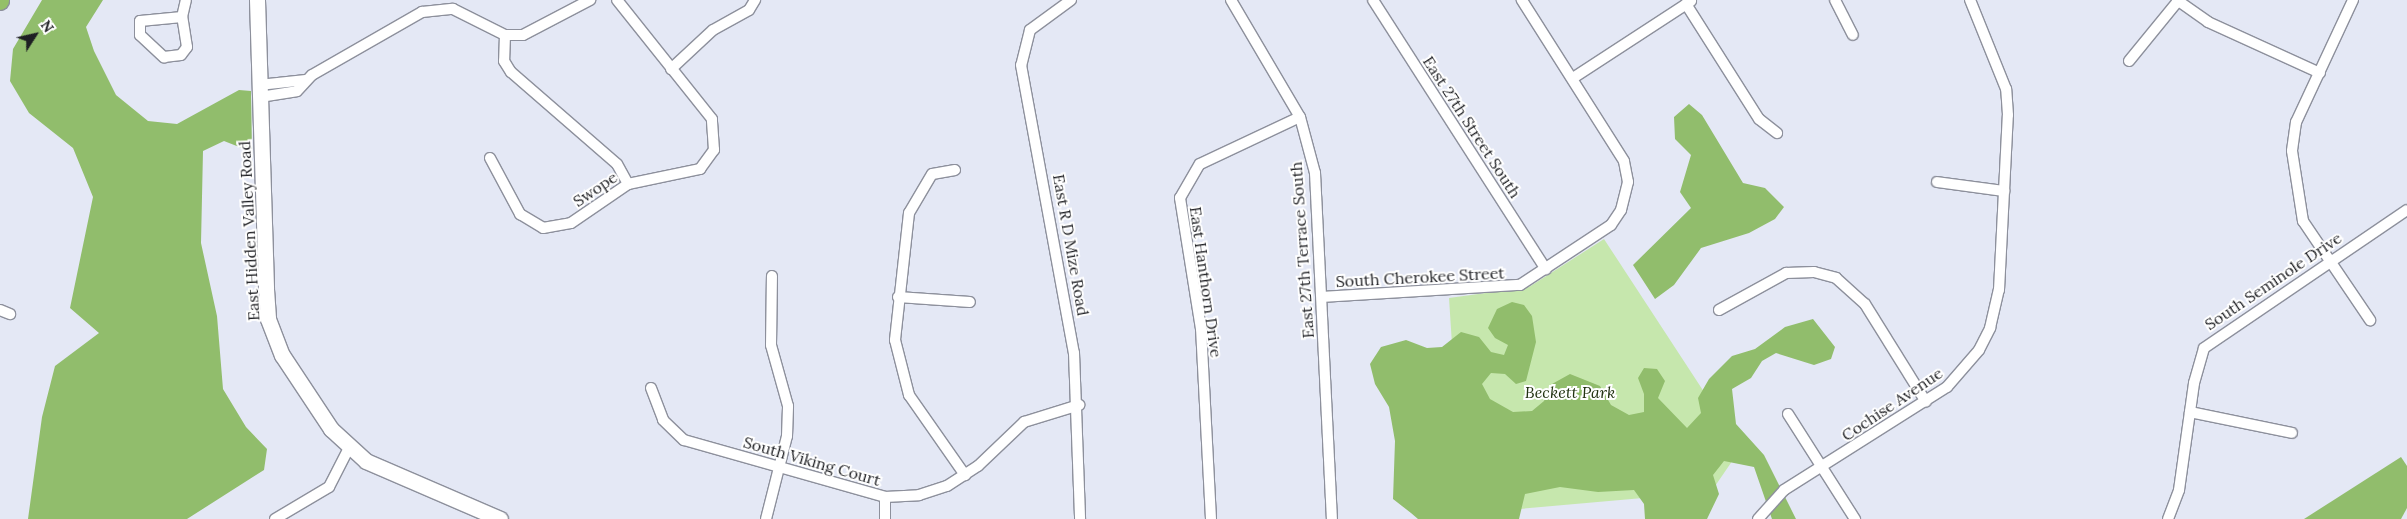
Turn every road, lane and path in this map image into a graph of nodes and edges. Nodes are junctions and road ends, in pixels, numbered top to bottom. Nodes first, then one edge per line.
1 (186, 0) edge
2 (257, 0) edge
3 (590, 0) edge
4 (617, 0) edge
5 (754, 0) edge
6 (1071, 0) edge
7 (1231, 0) edge
8 (1374, 0) edge
9 (1522, 0) edge
10 (1836, 0) edge
11 (1970, 0) edge
12 (2354, 0) edge
13 (2178, 1) edge
14 (1689, 2) edge
15 (182, 17) junction
16 (505, 35) junction
17 (1853, 35) dead end
18 (2129, 61) dead end
19 (671, 69) junction
20 (2320, 73) junction
21 (1573, 78) junction
22 (260, 91) junction
23 (1300, 117) junction
24 (1777, 133) dead end
25 (490, 158) dead end
26 (955, 170) dead end
27 (1937, 182) dead end
28 (628, 184) junction
29 (2004, 191) junction
30 (2407, 210) edge
31 (2329, 260) junction
32 (1546, 269) junction
33 (772, 276) dead end
34 (898, 297) junction
35 (1322, 297) junction
36 (970, 302) dead end
37 (1719, 310) dead end
38 (2370, 320) dead end
39 (652, 388) dead end
40 (1926, 402) junction
41 (1079, 405) junction
42 (2190, 412) junction
43 (1788, 414) dead end
44 (2292, 433) dead end
45 (349, 448) junction
46 (779, 465) junction
47 (1823, 468) junction
48 (966, 475) junction
49 (885, 497) junction
50 (275, 519) edge
51 (500, 519) edge
52 (766, 519) edge
53 (885, 519) edge
54 (1080, 519) edge
55 (1211, 519) edge
56 (1332, 519) edge
57 (1758, 519) edge
58 (1855, 519) edge
59 (2168, 519) edge

1 - 15 street
2 - 22 main road, East Hidden Valley Road
3 - 16 street
4 - 19 street
5 - 19 street
6 - 41 street, East R D Mize Road
7 - 23 street, East 27th Terrace South
8 - 32 street, East 27th Street South
9 - 21 street, South Cherokee Street
10 - 17 street
11 - 29 street, Cochise Avenue
12 - 20 street
13 - 18 street
13 - 20 street
14 - 21 street
14 - 24 street
15 - 15 street
16 - 22 street
16 - 28 street
19 - 28 street, Swope
20 - 31 street
21 - 32 street, South Cherokee Street
22 - 45 main road, East Hidden Valley Road
23 - 35 street, East 27th Terrace South
23 - 55 street, East Hanthorn Drive
25 - 28 street, Swope
26 - 34 street
27 - 29 street
29 - 40 street, Cochise Avenue
30 - 31 street, South Seminole Drive
31 - 38 street
31 - 42 street, South Seminole Drive
32 - 35 street, South Cherokee Street
33 - 46 street
34 - 36 street
34 - 48 street
35 - 56 street, East 27th Terrace South
37 - 40 street
39 - 46 street, South Viking Court
40 - 47 street, Cochise Avenue
41 - 48 street, South Viking Court
41 - 54 street, East R D Mize Road
42 - 44 street
42 - 59 street, South Seminole Drive
43 - 47 street
45 - 50 street
45 - 51 main road, East Hidden Valley Road
46 - 49 street, South Viking Court
46 - 52 street
47 - 57 street, Cochise Avenue
47 - 58 street
48 - 49 street, South Viking Court
49 - 53 street

